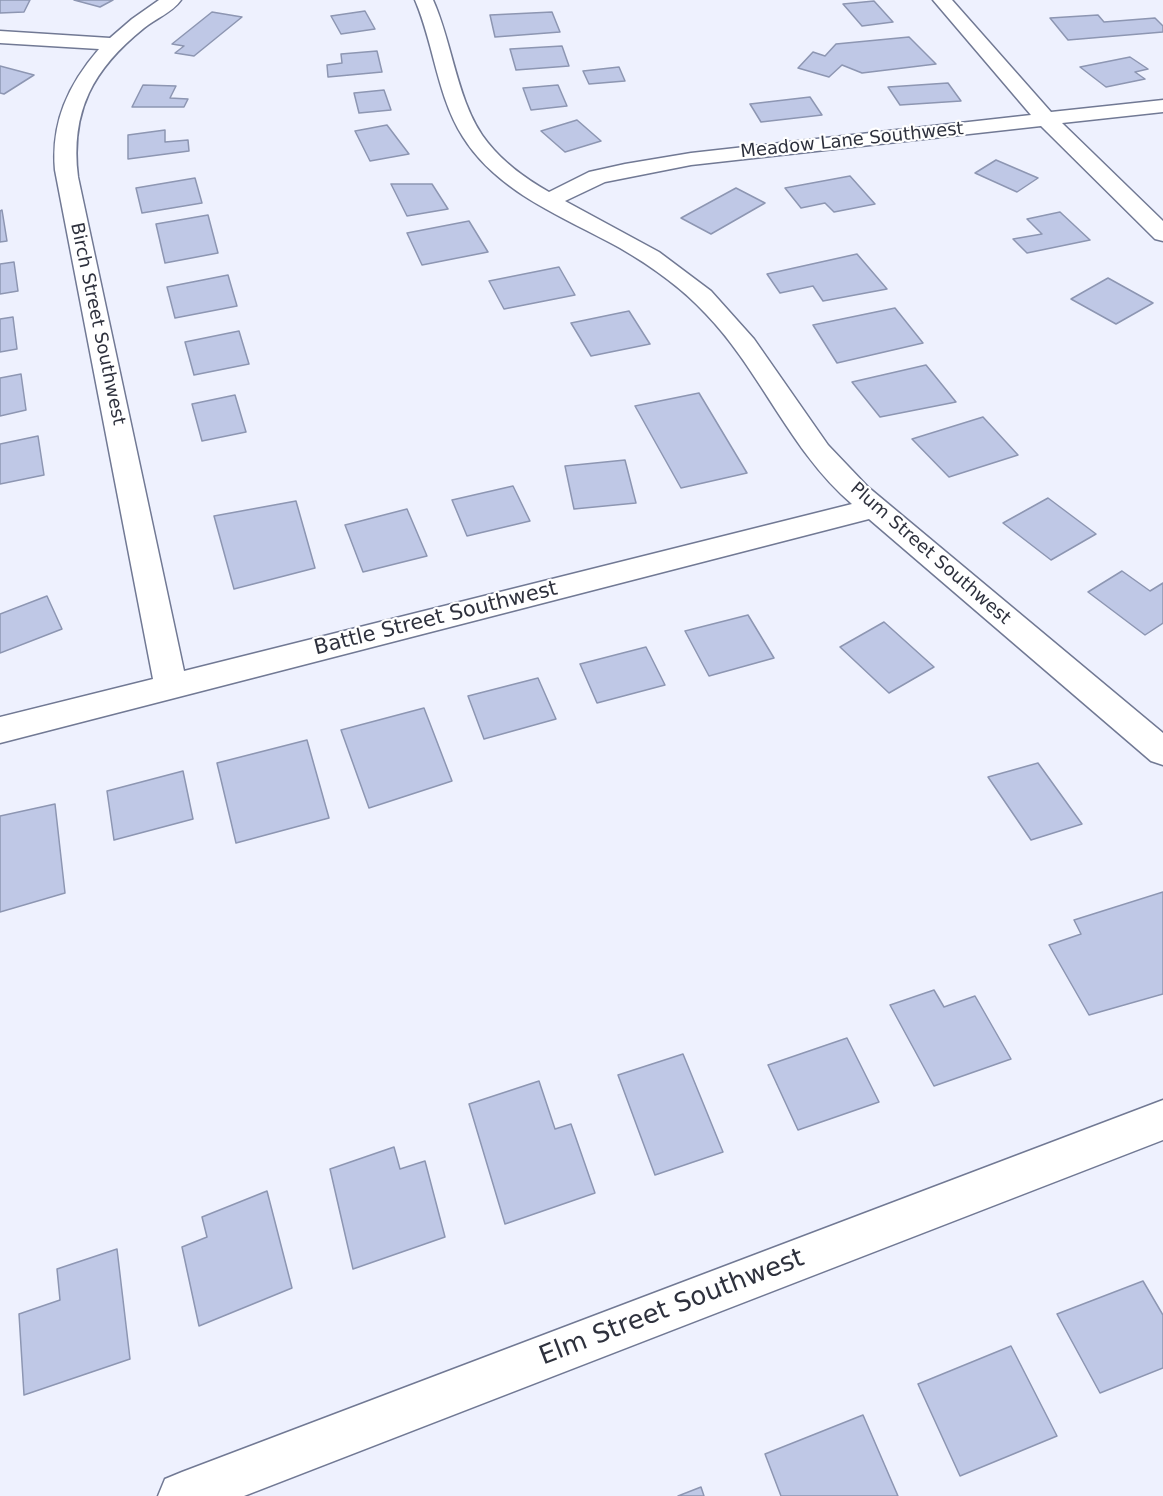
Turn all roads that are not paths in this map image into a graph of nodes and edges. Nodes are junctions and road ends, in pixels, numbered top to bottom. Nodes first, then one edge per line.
1 (172, 0) edge
2 (424, 0) edge
3 (942, 0) edge
4 (0, 37) edge
5 (114, 44) junction
6 (1163, 105) edge
7 (1046, 119) junction
8 (548, 201) junction
9 (1163, 234) edge
10 (873, 508) junction
11 (171, 687) junction
12 (0, 730) edge
13 (1163, 752) edge
14 (1163, 1120) edge
15 (182, 1496) edge

1 - 5 street, Birch Street Southwest
2 - 8 street, Plum Street Southwest
3 - 7 street
4 - 5 street
5 - 11 street, Birch Street Southwest
6 - 7 street, Meadow Lane Southwest
7 - 8 street, Meadow Lane Southwest
7 - 9 street
8 - 10 street, Plum Street Southwest
10 - 11 street, Battle Street Southwest
10 - 13 street, Plum Street Southwest
11 - 12 street, Battle Street Southwest
14 - 15 street, Elm Street Southwest

